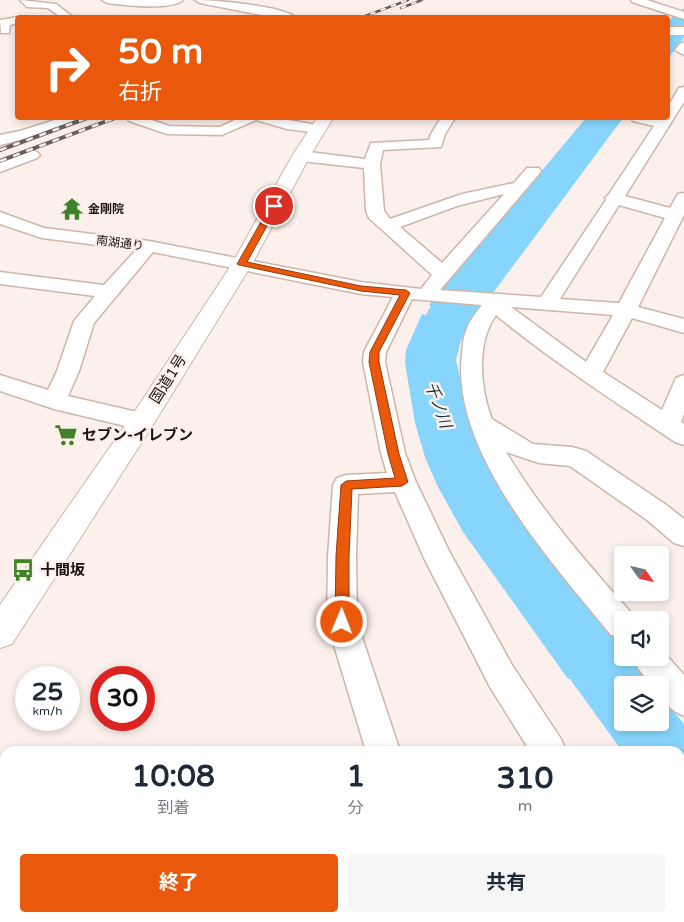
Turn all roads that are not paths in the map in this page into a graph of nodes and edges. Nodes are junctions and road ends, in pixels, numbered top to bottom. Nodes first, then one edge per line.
1 (107, 0) edge
2 (112, 0) edge
3 (178, 0) edge
4 (200, 0) edge
5 (636, 0) edge
6 (29, 3) edge
7 (156, 4) junction
8 (665, 14) edge
9 (30, 15) edge
10 (65, 15) edge
11 (163, 15) edge
12 (280, 15) edge
13 (684, 16) edge
14 (15, 20) edge
15 (670, 31) edge
16 (684, 31) edge
17 (5, 32) dead end
18 (684, 46) edge
19 (684, 52) edge
20 (684, 91) edge
21 (670, 117) edge
22 (68, 120) edge
23 (140, 120) edge
24 (246, 120) edge
25 (268, 120) edge
26 (447, 120) edge
27 (652, 120) edge
28 (667, 122) edge
29 (321, 123) edge
30 (0, 140) edge
31 (32, 155) dead end
32 (301, 156) junction
33 (372, 164) junction
34 (0, 167) edge
35 (534, 171) dead end
36 (518, 187) junction
37 (613, 198) junction
38 (684, 198) edge
39 (675, 215) junction
40 (0, 217) edge
41 (387, 226) junction
42 (149, 246) junction
43 (242, 264) junction
44 (443, 274) junction
45 (0, 278) edge
46 (110, 292) junction
47 (416, 294) junction
48 (497, 299) junction
49 (547, 303) junction
50 (626, 310) junction
51 (684, 326) edge
52 (590, 375) junction
53 (0, 383) edge
54 (684, 383) edge
55 (54, 401) junction
56 (142, 421) junction
57 (482, 424) junction
58 (676, 430) edge
59 (402, 482) junction
60 (684, 535) edge
61 (614, 615) edge
62 (0, 633) edge
63 (656, 666) edge
64 (684, 700) edge
65 (381, 746) edge
66 (546, 746) edge

1 - 2 street
2 - 7 street
3 - 7 street
4 - 12 street
5 - 8 street
6 - 9 street
6 - 10 street
7 - 11 street
8 - 13 street
14 - 17 street
15 - 16 highway
18 - 19 street
20 - 21 street
22 - 30 street
23 - 24 street
25 - 29 street
26 - 33 street
27 - 28 street
28 - 37 street
29 - 32 highway, 国道1号
31 - 34 street
32 - 33 street
32 - 43 highway, 国道1号
33 - 41 street
35 - 36 street
36 - 41 street
36 - 44 street
37 - 39 street
37 - 49 street
38 - 39 street
39 - 50 street
40 - 42 street, 南湖通り
41 - 44 street
42 - 43 street, 南湖通り
42 - 46 street
43 - 47 street, 南湖通り
43 - 56 highway, 国道1号
44 - 47 street
45 - 46 street
46 - 55 street
47 - 48 street, 南湖通り
47 - 59 street
48 - 49 street, 南湖通り
48 - 52 street
48 - 57 street
49 - 50 street, 南湖通り
50 - 51 street, 南湖通り
50 - 52 street
52 - 58 street
53 - 55 street
54 - 58 street
55 - 56 street
56 - 62 highway, 国道1号
57 - 60 street
57 - 61 street
59 - 65 street
59 - 66 street
63 - 64 street

